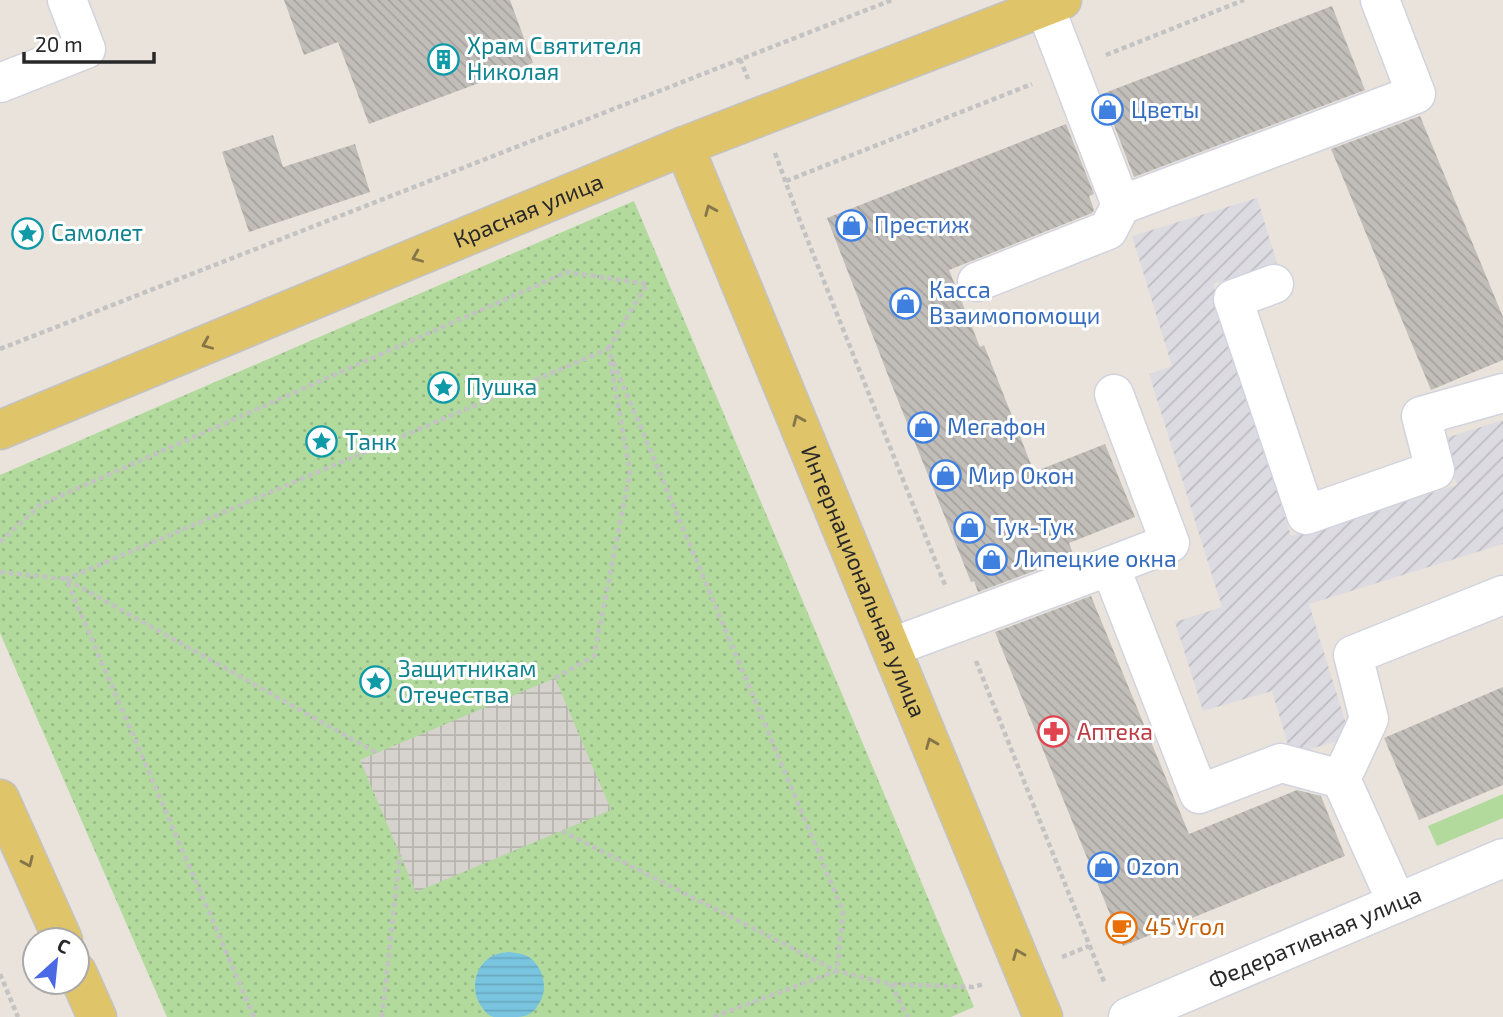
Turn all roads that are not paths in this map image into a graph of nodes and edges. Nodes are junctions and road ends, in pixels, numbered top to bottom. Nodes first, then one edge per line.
1 (67, 0) edge
2 (1380, 0) edge
3 (1054, 3) edge
4 (0, 83) edge
5 (684, 146) junction
6 (1121, 205) junction
7 (977, 282) dead end
8 (1274, 284) dead end
9 (1503, 393) edge
10 (1114, 394) dead end
11 (0, 430) edge
12 (1110, 566) junction
13 (1503, 595) edge
14 (892, 647) junction
15 (1341, 779) junction
16 (0, 799) edge
17 (1503, 858) edge
18 (1397, 903) junction
19 (57, 926) edge
20 (88, 996) edge
21 (1119, 1005) edge
22 (97, 1017) edge
23 (1043, 1017) edge

1 - 4 street
2 - 6 street
3 - 5 main road, Красная улица
3 - 6 street
5 -> 11 main road, Красная улица
14 -> 5 main road, Интернациональная улица
6 - 7 street
8 - 9 street
10 - 12 street
12 - 14 street
12 - 15 street
13 - 15 street
23 -> 14 main road, Интернациональная улица
15 - 18 street
16 -> 19 main road
17 - 18 street, Федеративная улица
18 - 21 street, Федеративная улица
20 - 22 main road

